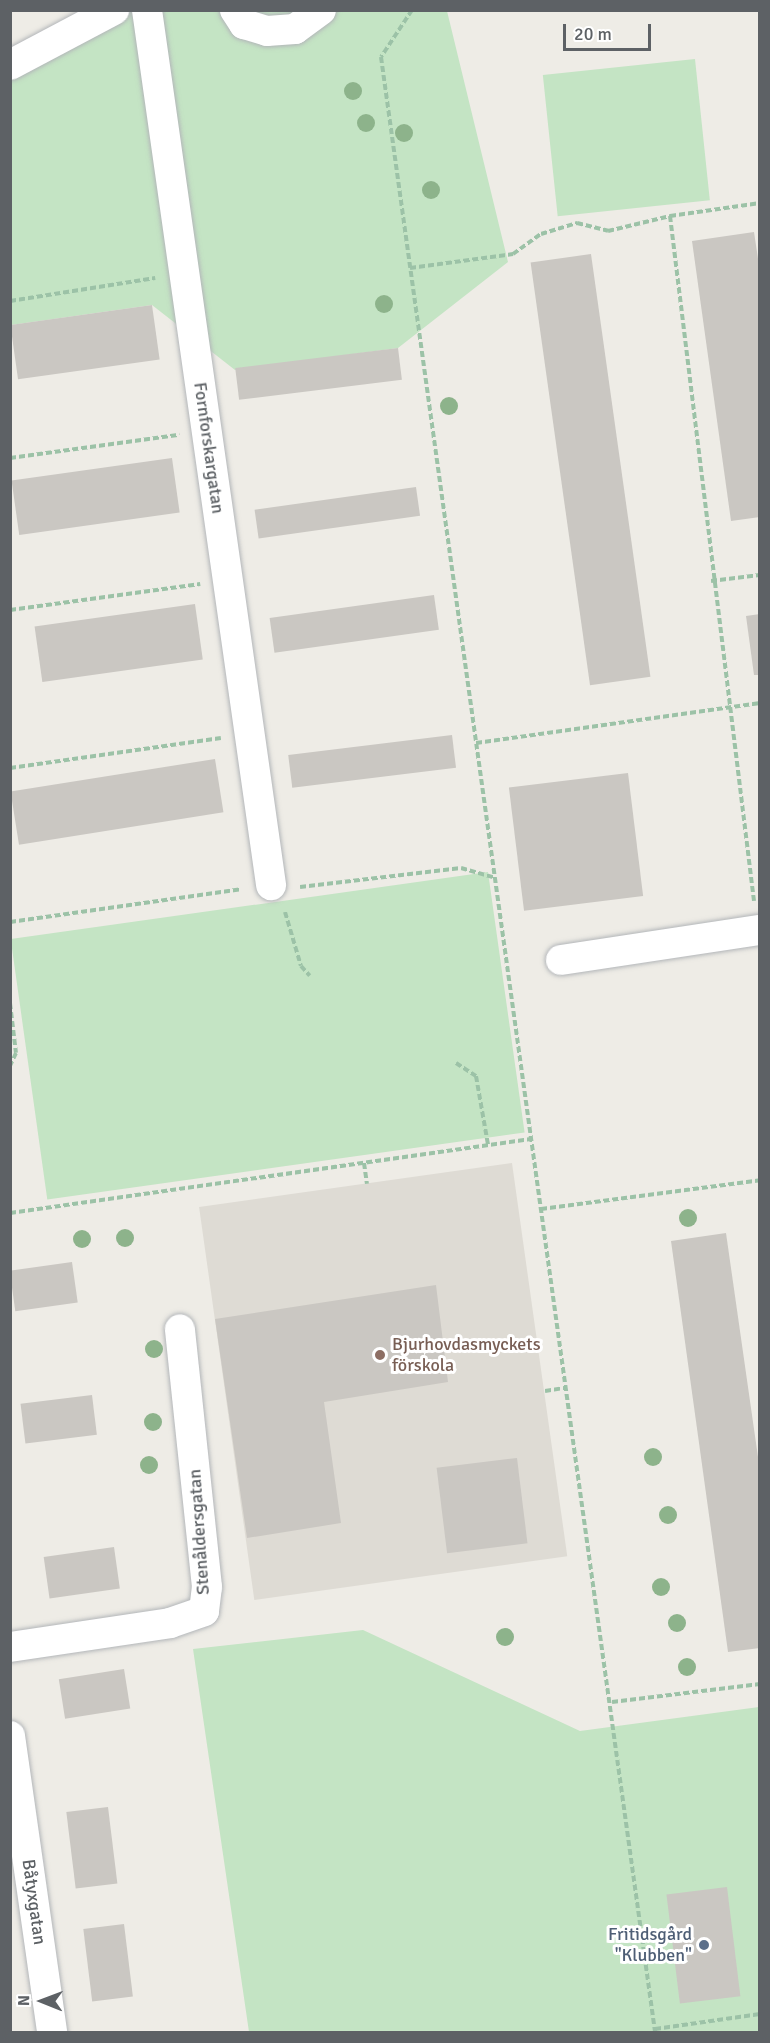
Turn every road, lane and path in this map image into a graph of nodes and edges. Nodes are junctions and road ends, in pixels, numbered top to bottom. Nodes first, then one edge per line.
1 (114, 10) edge
2 (147, 10) edge
3 (235, 10) edge
4 (321, 10) edge
5 (412, 10) edge
6 (10, 65) edge
7 (759, 203) edge
8 (670, 216) junction
9 (410, 268) junction
10 (184, 273) junction
11 (10, 301) edge
12 (207, 431) junction
13 (10, 458) edge
14 (759, 575) edge
15 (228, 580) junction
16 (711, 581) junction
17 (10, 610) edge
18 (759, 704) edge
19 (728, 708) junction
20 (250, 734) junction
21 (476, 743) junction
22 (10, 768) edge
23 (495, 878) junction
24 (271, 885) junction
25 (10, 922) edge
26 (759, 930) edge
27 (561, 960) dead end
28 (310, 975) dead end
29 (10, 1003) edge
30 (456, 1063) dead end
31 (10, 1066) edge
32 (531, 1139) junction
33 (488, 1145) junction
34 (364, 1162) junction
35 (759, 1180) edge
36 (367, 1184) dead end
37 (541, 1209) junction
38 (10, 1213) edge
39 (180, 1329) dead end
40 (565, 1388) junction
41 (545, 1391) dead end
42 (10, 1647) edge
43 (759, 1684) edge
44 (612, 1702) junction
45 (10, 1736) edge
46 (759, 2014) edge
47 (655, 2031) edge
48 (52, 2032) edge

1 - 6 street
2 - 10 street, Fornforskargatan
3 - 4 street
5 - 9 path
7 - 8 path
8 - 9 path
8 - 16 path
9 - 21 path
10 - 11 path
10 - 12 street, Fornforskargatan
12 - 13 path
12 - 15 street, Fornforskargatan
14 - 16 path
15 - 17 path
15 - 20 street, Fornforskargatan
16 - 19 path
18 - 19 path
19 - 21 path
19 - 26 path
20 - 22 path
20 - 24 street, Fornforskargatan
21 - 23 path
23 - 24 path
23 - 32 path
24 - 25 path
24 - 28 path
26 - 27 street
29 - 31 path
30 - 33 path
32 - 33 path
32 - 37 path
33 - 34 path
34 - 36 path
34 - 38 path
35 - 37 path
37 - 40 path
39 - 42 street, Stenåldersgatan
40 - 41 path
40 - 44 path
43 - 44 path
44 - 47 path
45 - 48 street, Båtyxgatan
46 - 47 path

